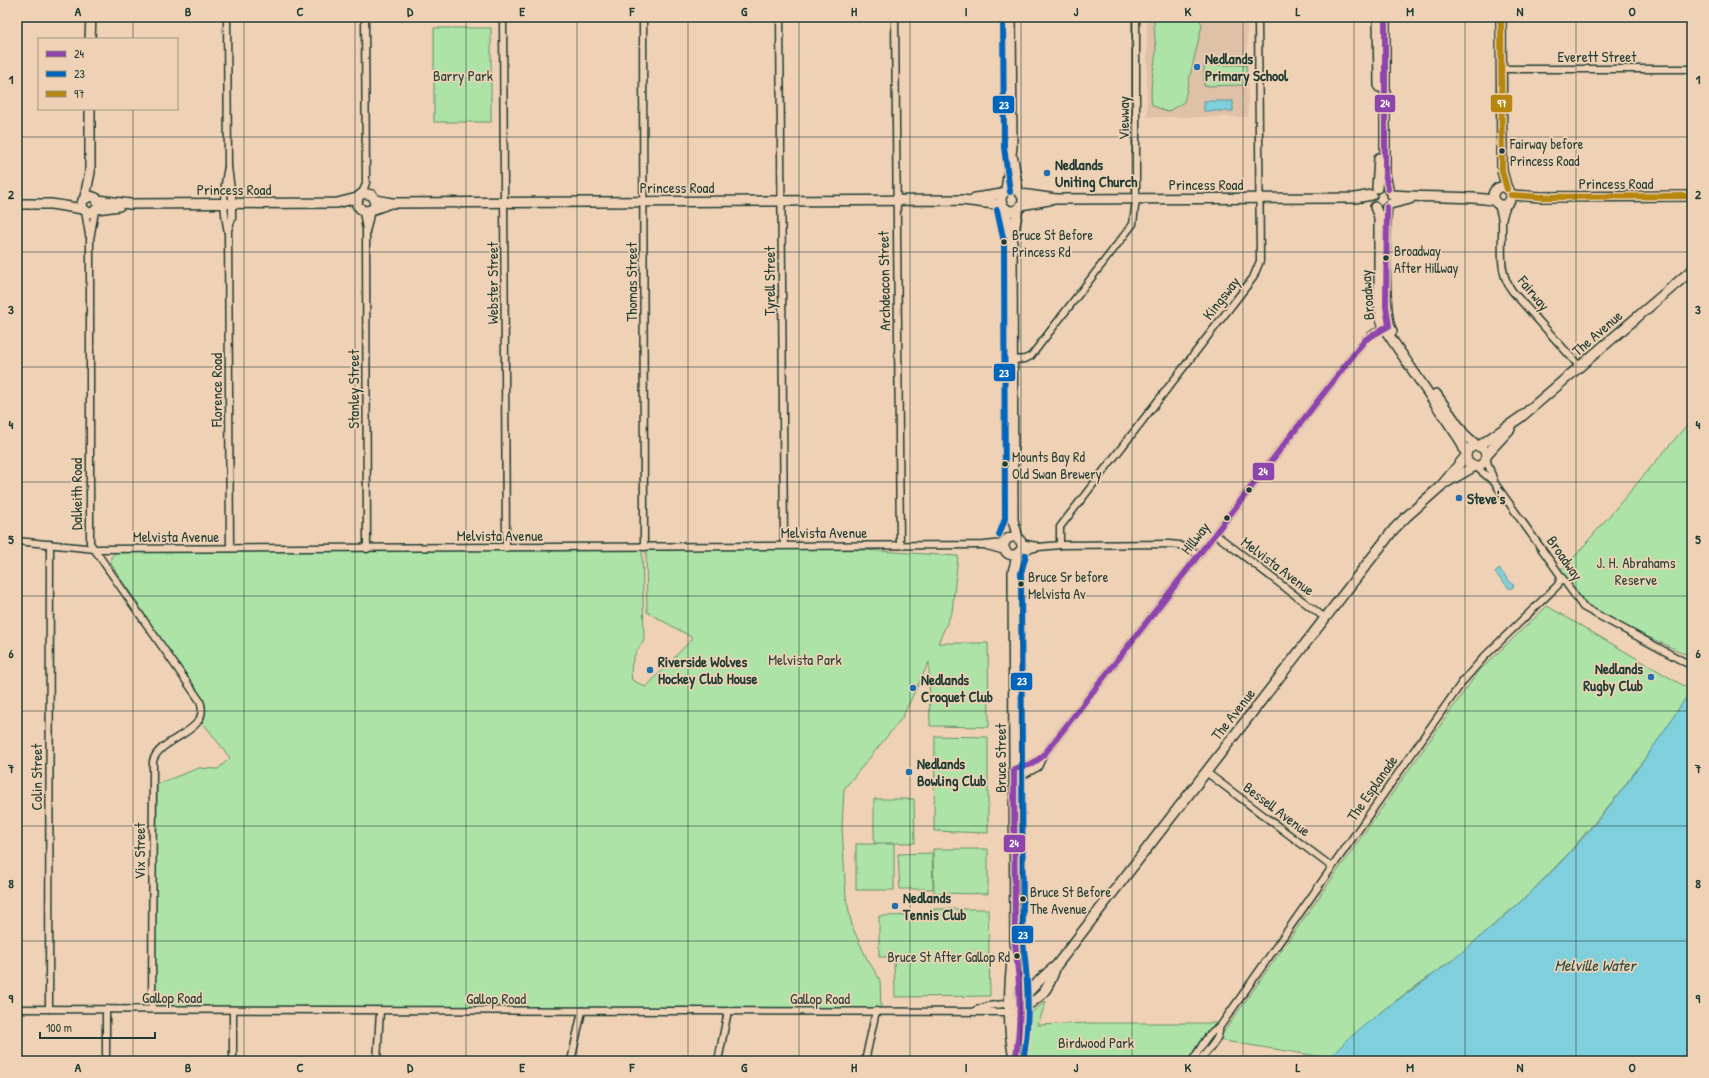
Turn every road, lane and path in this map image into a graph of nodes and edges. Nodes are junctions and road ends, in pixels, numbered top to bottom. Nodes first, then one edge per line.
1 (90, 17) edge
2 (227, 17) edge
3 (365, 17) edge
4 (503, 17) edge
5 (643, 17) edge
6 (780, 17) edge
7 (895, 17) edge
8 (1011, 17) edge
9 (1136, 17) edge
10 (1258, 17) edge
11 (1378, 17) edge
12 (1385, 17) edge
13 (1501, 17) edge
14 (90, 38) edge
15 (1501, 69) junction
16 (1692, 69) edge
17 (90, 110) edge
18 (1012, 147) junction
19 (90, 172) junction
20 (366, 183) junction
21 (1004, 192) junction
22 (1020, 192) junction
23 (1692, 196) edge
24 (1502, 197) junction
25 (1136, 198) junction
26 (1259, 198) junction
27 (1374, 198) junction
28 (1056, 199) junction
29 (1389, 199) junction
30 (781, 200) junction
31 (896, 200) junction
32 (962, 200) junction
33 (644, 201) junction
34 (504, 202) junction
35 (228, 203) junction
36 (367, 203) junction
37 (17, 204) edge
38 (84, 204) junction
39 (96, 205) junction
40 (1004, 207) junction
41 (1019, 207) junction
42 (90, 239) junction
43 (1012, 241) junction
44 (1692, 270) edge
45 (1387, 327) junction
46 (1013, 360) junction
47 (1580, 367) junction
48 (1520, 417) junction
49 (1477, 446) junction
50 (1466, 455) junction
51 (1486, 457) junction
52 (1475, 466) junction
53 (1494, 482) junction
54 (1441, 486) junction
55 (1215, 534) junction
56 (17, 541) edge
57 (50, 544) junction
58 (784, 545) junction
59 (900, 545) junction
60 (1060, 545) junction
61 (644, 547) junction
62 (1013, 547) junction
63 (230, 548) junction
64 (506, 548) junction
65 (95, 549) junction
66 (367, 549) junction
67 (1199, 554) junction
68 (1561, 577) junction
69 (1325, 618) junction
70 (1692, 666) edge
71 (201, 715) joint
72 (1043, 756) junction
73 (1014, 769) junction
74 (1206, 772) junction
75 (1014, 780) junction
76 (1332, 867) junction
77 (1014, 1007) junction
78 (17, 1009) edge
79 (49, 1009) junction
80 (106, 1009) junction
81 (152, 1009) junction
82 (233, 1010) junction
83 (380, 1011) junction
84 (582, 1011) junction
85 (728, 1011) junction
86 (876, 1011) junction
87 (1219, 1028) junction
88 (1015, 1060) edge
89 (106, 1061) edge
90 (233, 1061) edge
91 (377, 1061) edge
92 (571, 1061) edge
93 (718, 1061) edge
94 (866, 1061) edge
95 (1195, 1061) edge
96 (1199, 1061) edge

1 - 14 street
2 - 35 street, Florence Road
3 - 20 street, Stanley Street
4 - 34 street, Webster Street
5 - 33 street, Thomas Street
6 - 30 street, Tyrell Street
7 - 31 street, Archdeacon Street
8 - 18 street
9 - 25 street, Viewway
10 - 26 street, Kingsway
11 - 27 street, Broadway
12 - 29 street, Broadway
13 - 15 street
15 - 16 street, Everett Street
15 - 24 street
17 - 19 street, Dalkeith Road
18 - 21 street
18 - 22 street
19 - 38 street, Dalkeith Road
19 - 39 street, Dalkeith Road
20 - 36 street, Stanley Street
20 - 36 street, Stanley Street
21 - 22 street
21 - 32 street, Princess Road
21 - 40 street
22 - 28 street, Princess Road
22 - 41 street
23 - 24 street, Princess Road
24 - 29 street, Princess Road
24 - 47 street, Fairway
25 - 26 street, Princess Road
25 - 28 street, Princess Road
25 - 46 street, Viewway
26 - 27 street, Princess Road
26 - 60 street, Kingsway
27 - 29 street
27 - 29 street
27 - 45 street, Broadway
28 - 41 street, Princess Road
29 - 45 street, Broadway
30 - 31 street, Princess Road
30 - 33 street, Princess Road
30 - 58 street, Tyrell Street
31 - 32 street, Princess Road
31 - 59 street, Archdeacon Street
32 - 40 street, Princess Road
33 - 34 street, Princess Road
33 - 61 street, Thomas Street
34 - 36 street, Princess Road
34 - 64 street, Webster Street
35 - 36 street, Princess Road
35 - 39 street, Princess Road
35 - 63 street, Florence Road
36 - 66 street, Stanley Street
37 - 38 street
38 - 39 street
38 - 39 street
38 - 42 street, Dalkeith Road
39 - 42 street, Dalkeith Road
40 - 41 street
40 - 43 street, Bruce Street
41 - 43 street, Bruce Street
42 - 65 street, Dalkeith Road
43 - 46 street, Bruce Street
44 - 47 street, The Avenue
45 - 49 street, Broadway
45 - 50 street, Broadway
45 - 55 street, Hillway
46 - 62 street, Bruce Street
47 - 48 street, The Avenue
48 - 49 street, The Avenue
48 - 51 street, The Avenue
49 - 50 street
49 - 51 street
50 - 52 street
50 - 54 street, The Avenue
51 - 52 street
51 - 53 street, Broadway
52 - 53 street, Broadway
52 - 54 street, The Avenue
53 - 68 street, Broadway
54 - 69 street, The Avenue
55 - 67 street, Hillway
55 - 69 street, Melvista Avenue
56 - 57 street, Melvista Avenue
57 - 65 street, Melvista Avenue
57 - 79 street, Colin Street
58 - 59 street, Melvista Avenue
58 - 61 street, Melvista Avenue
59 - 62 street, Melvista Avenue
60 - 62 street, Melvista Avenue
60 - 67 street, Melvista Avenue
61 - 64 street, Melvista Avenue
62 - 73 street, Bruce Street
63 - 65 street, Melvista Avenue
63 - 66 street, Melvista Avenue
64 - 66 street, Melvista Avenue
65 - 71 street, Dalkeith Road
67 - 72 street, Hillway
68 - 70 street, Broadway
68 - 76 street, The Esplanade
69 - 74 street, The Avenue
71 - 81 street, Vix Street
72 - 73 street, Hillway
72 - 75 street, Hillway
73 - 75 street, Bruce Street
74 - 76 street, Bessell Avenue
74 - 77 street, The Avenue
75 - 77 street, Bruce Street
76 - 87 street, The Esplanade
77 - 86 street, Gallop Road
77 - 88 street, Bruce Street
78 - 79 street, Gallop Road
79 - 80 street, Gallop Road
80 - 81 street, Gallop Road
80 - 89 street
81 - 82 street, Gallop Road
82 - 83 street, Gallop Road
82 - 90 street
83 - 84 street, Gallop Road
83 - 91 street
84 - 85 street, Gallop Road
84 - 92 street
85 - 86 street, Gallop Road
85 - 93 street
86 - 94 street
87 - 95 street, The Esplanade
87 - 96 street, The Esplanade

